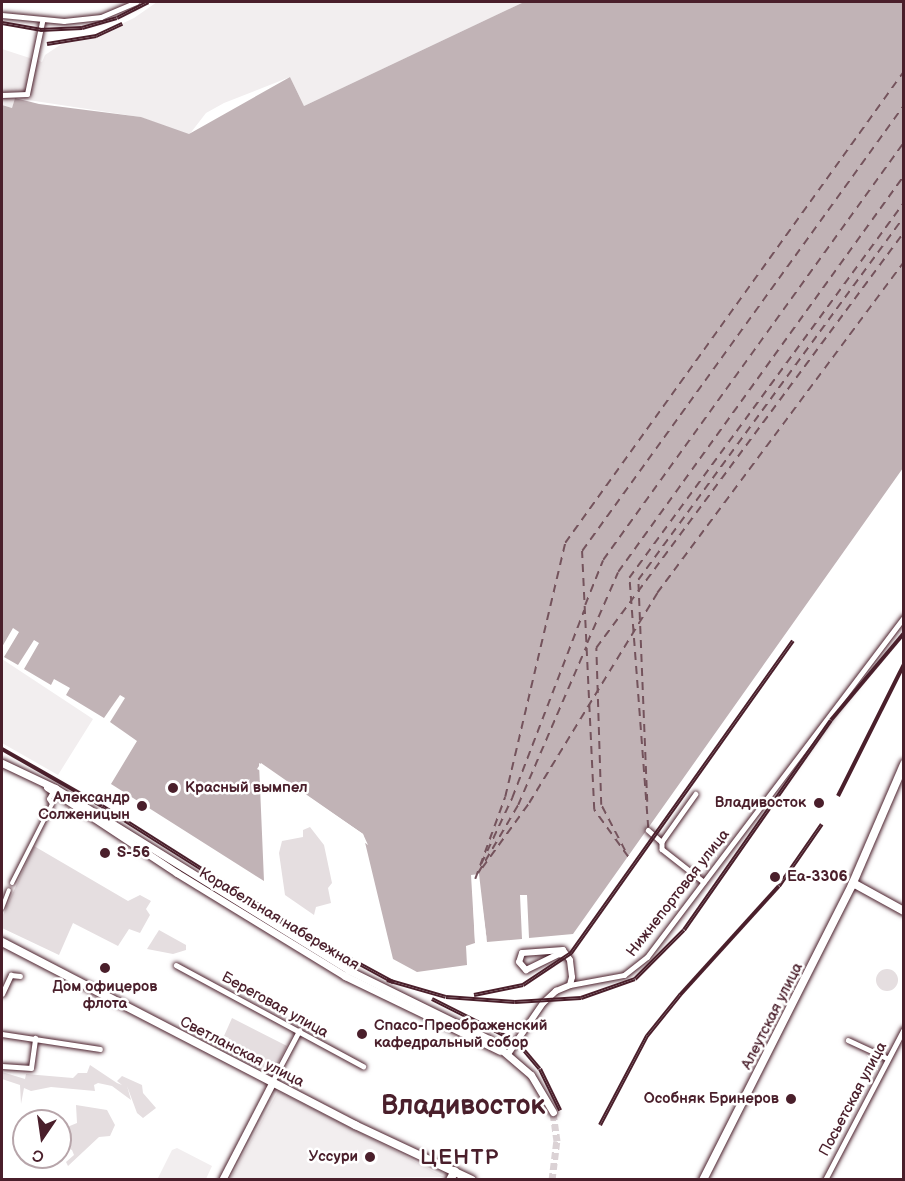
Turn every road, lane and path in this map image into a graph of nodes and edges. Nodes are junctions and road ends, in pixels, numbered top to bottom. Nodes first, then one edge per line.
1 (136, 2) edge
2 (2, 15) edge
3 (42, 22) junction
4 (2, 95) edge
5 (903, 616) edge
6 (903, 764) edge
7 (3, 766) edge
8 (52, 789) junction
9 (696, 794) dead end
10 (648, 830) dead end
11 (662, 842) junction
12 (704, 882) junction
13 (12, 883) dead end
14 (853, 883) junction
15 (9, 890) dead end
16 (2, 908) edge
17 (903, 911) edge
18 (2, 942) edge
19 (566, 956) junction
20 (176, 965) dead end
21 (20, 976) dead end
22 (570, 985) junction
23 (2, 994) edge
24 (903, 1029) edge
25 (299, 1031) junction
26 (2, 1034) edge
27 (35, 1038) junction
28 (848, 1040) dead end
29 (100, 1049) dead end
30 (508, 1054) junction
31 (887, 1058) junction
32 (363, 1065) dead end
33 (2, 1066) edge
34 (272, 1083) junction
35 (553, 1112) tunnel mouth
36 (454, 1170) junction
37 (222, 1179) edge
38 (450, 1179) edge
39 (472, 1179) edge
40 (703, 1179) edge
41 (825, 1179) edge

1 - 3 street
2 - 3 street
3 - 4 street
5 - 12 street, Нижнепортовая улица
6 - 14 main road, Алеутская улица
7 - 8 main road, Корабельная набережная
8 - 13 street
8 - 30 main road, Корабельная набережная
9 - 11 street
10 - 11 street
11 - 12 street
12 - 22 street, Нижнепортовая улица
14 - 17 main road
14 - 40 main road, Алеутская улица
15 - 16 street
18 - 34 main road, Светланская улица
19 - 19 street
19 - 22 street
20 - 25 street, Береговая улица
21 - 23 street
22 - 30 street, Нижнепортовая улица
24 - 31 street, Посьетская улица
25 - 32 street, Береговая улица
25 - 34 street
26 - 27 street
27 - 29 street
27 - 33 street
28 - 31 street
30 - 35 main road, Корабельная набережная
31 - 41 street, Посьетская улица
34 - 36 main road, Светланская улица
34 - 37 main road
36 - 38 main road
36 - 39 main road, Светланская улица

